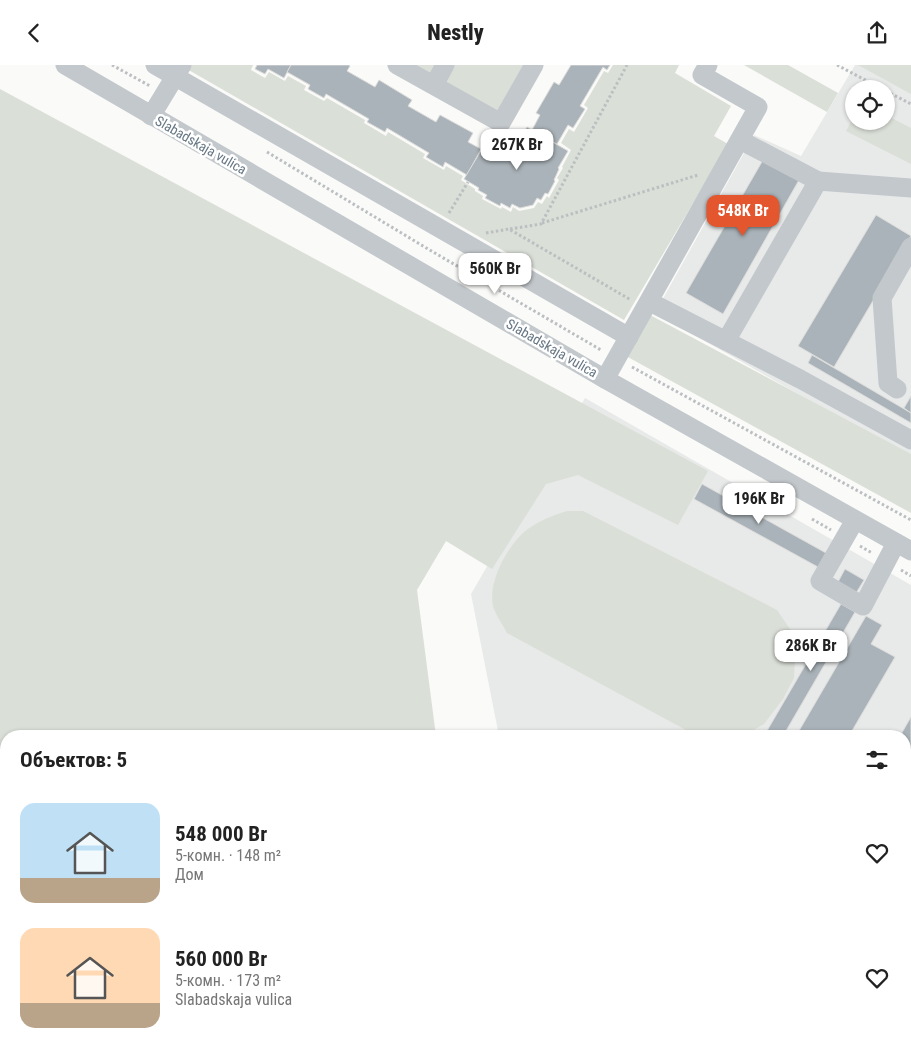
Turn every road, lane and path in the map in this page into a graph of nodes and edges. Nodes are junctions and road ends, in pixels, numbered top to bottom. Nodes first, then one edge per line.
1 (65, 65) edge
2 (112, 65) edge
3 (155, 65) edge
4 (398, 65) edge
5 (445, 65) edge
6 (534, 65) edge
7 (627, 65) edge
8 (708, 65) edge
9 (837, 65) edge
10 (178, 71) edge
11 (865, 80) edge
12 (434, 85) junction
13 (164, 94) junction
14 (895, 96) edge
15 (911, 104) edge
16 (151, 116) junction
17 (740, 140) junction
18 (266, 152) dead end
19 (725, 167) junction
20 (468, 181) dead end
21 (818, 181) junction
22 (911, 188) edge
23 (441, 208) dead end
24 (457, 217) dead end
25 (445, 221) junction
26 (541, 224) junction
27 (478, 229) dead end
28 (509, 229) junction
29 (911, 247) edge
30 (647, 305) junction
31 (629, 337) junction
32 (726, 341) junction
33 (602, 350) dead end
34 (632, 367) dead end
35 (606, 379) junction
36 (897, 389) dead end
37 (911, 440) edge
38 (856, 520) junction
39 (911, 520) edge
40 (903, 547) edge

1 - 16 street, Slabadskaja vulica
2 - 13 path
3 - 10 street
4 - 12 street
5 - 12 street
6 - 12 street
7 - 26 path
8 - 17 street
9 - 11 path
10 - 13 street
10 - 25 street
13 - 16 street
14 - 15 path
16 - 35 street, Slabadskaja vulica
17 - 19 street
17 - 21 street
18 - 33 path
19 - 26 path
19 - 30 street
20 - 25 path
21 - 22 street
21 - 32 street
23 - 25 path
24 - 25 path
25 - 31 street
26 - 28 path
27 - 28 path
28 - 30 path
29 - 36 street
30 - 31 street
30 - 32 street
31 - 35 street
32 - 37 street
34 - 39 path
35 - 38 street, Slabadskaja vulica
38 - 40 street, Slabadskaja vulica
38 - 40 street

